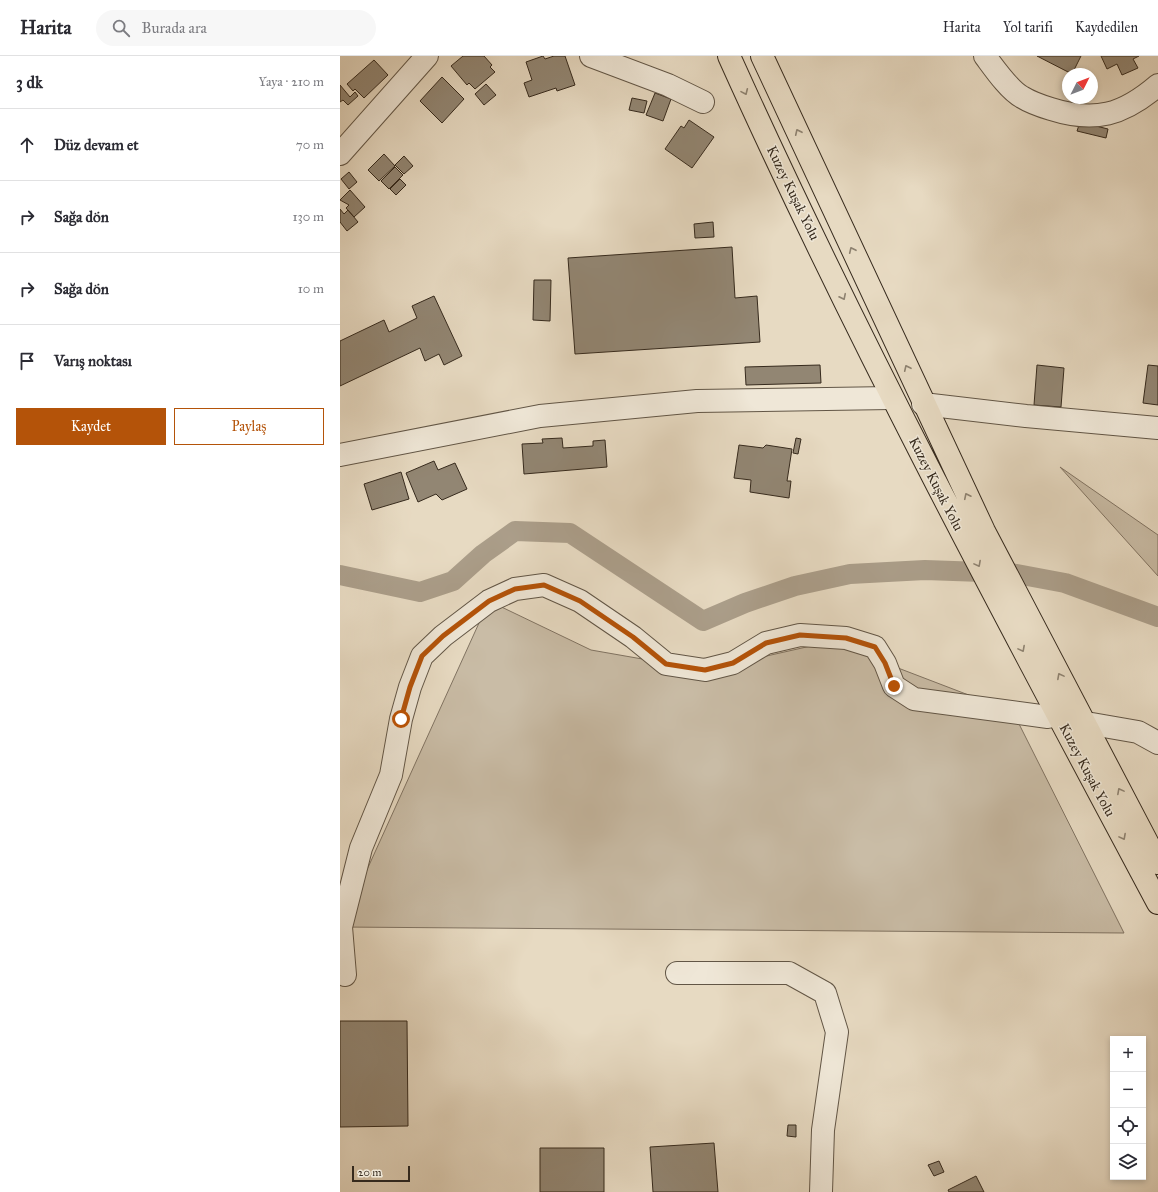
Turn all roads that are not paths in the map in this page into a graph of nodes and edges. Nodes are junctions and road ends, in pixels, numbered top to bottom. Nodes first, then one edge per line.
1 (427, 56) edge
2 (591, 56) edge
3 (729, 56) edge
4 (762, 56) edge
5 (985, 56) edge
6 (1158, 85) edge
7 (703, 102) dead end
8 (340, 154) edge
9 (892, 398) junction
10 (923, 404) junction
11 (1158, 428) edge
12 (340, 455) edge
13 (1048, 717) dead end
14 (1092, 724) dead end
15 (1158, 743) edge
16 (1158, 863) edge
17 (1158, 903) edge
18 (677, 973) dead end
19 (345, 976) dead end
20 (821, 1192) edge

1 - 8 street
2 - 7 street
3 -> 9 main road, Kuzey Kuşak Yolu
10 -> 4 main road, Kuzey Kuşak Yolu
5 - 6 street
9 - 12 street
9 -> 17 main road, Kuzey Kuşak Yolu
10 - 11 street
16 -> 10 main road, Kuzey Kuşak Yolu
13 - 19 street
14 - 15 street
18 - 20 street

